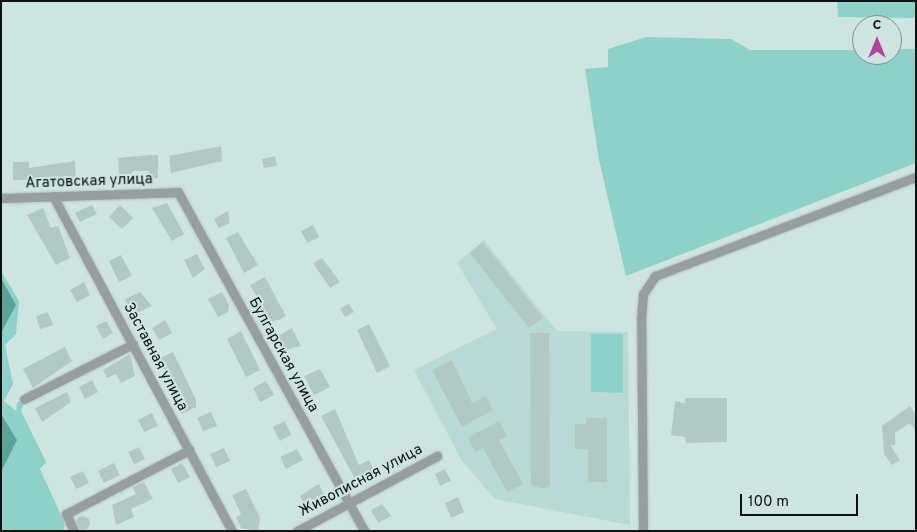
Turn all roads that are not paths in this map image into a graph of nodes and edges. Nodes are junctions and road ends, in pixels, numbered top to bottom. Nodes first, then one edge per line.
1 (916, 177) edge
2 (178, 192) joint
3 (53, 196) junction
4 (1, 198) edge
5 (133, 344) junction
6 (24, 399) dead end
7 (189, 450) junction
8 (437, 456) dead end
9 (350, 505) junction
10 (74, 531) edge
11 (232, 531) edge
12 (297, 531) edge
13 (364, 531) edge
14 (643, 531) edge

1 - 14 street
2 - 3 street, Агатовская улица
2 - 9 street, Булгарская улица
3 - 4 street, Агатовская улица
3 - 5 street, Заставная улица
5 - 6 street
5 - 7 street, Заставная улица
7 - 10 street
7 - 11 street, Заставная улица
8 - 9 street, Живописная улица
9 - 12 street, Живописная улица
9 - 13 street, Булгарская улица

